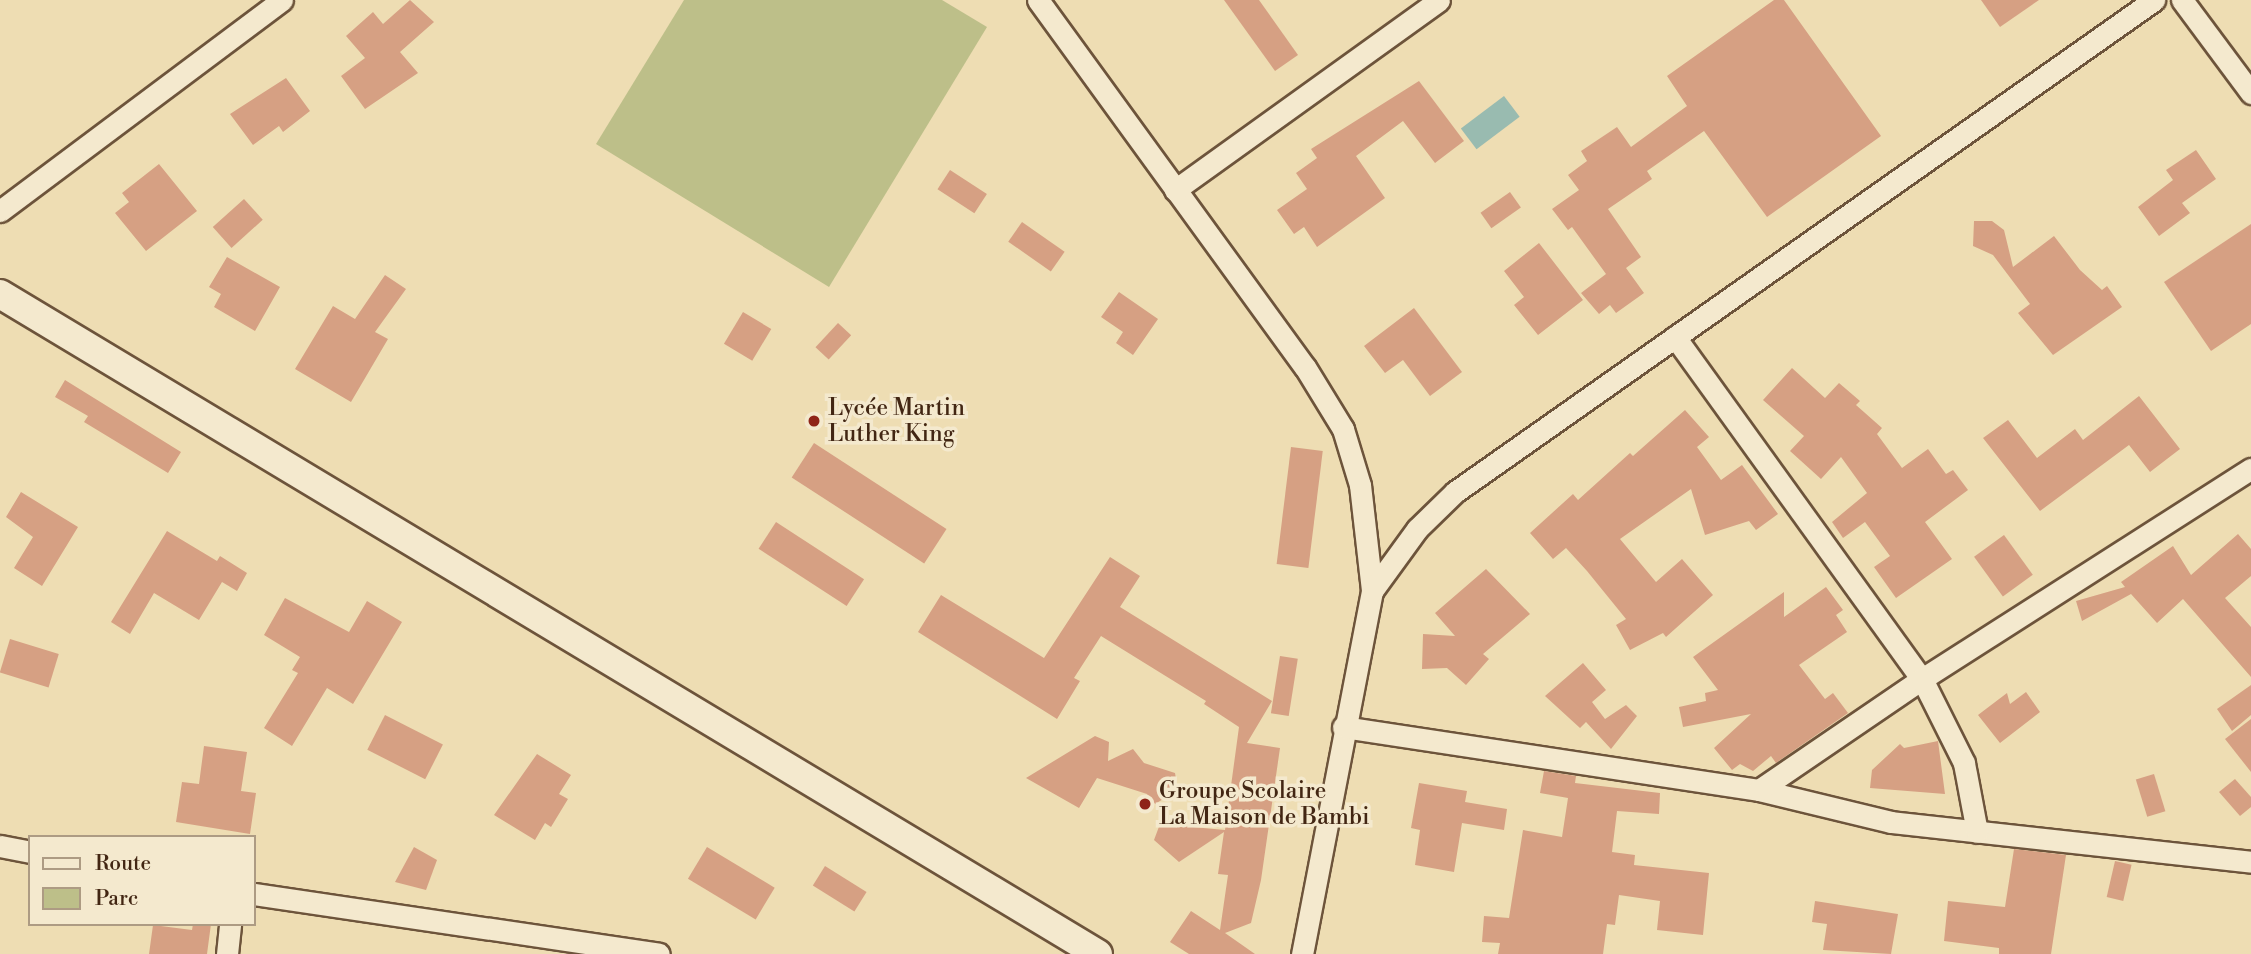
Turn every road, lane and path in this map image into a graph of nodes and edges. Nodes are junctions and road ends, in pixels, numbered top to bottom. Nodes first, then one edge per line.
1 (282, 0) edge
2 (1038, 0) edge
3 (1439, 0) edge
4 (2154, 0) edge
5 (2182, 0) edge
6 (2251, 93) edge
7 (1175, 190) junction
8 (0, 211) edge
9 (0, 294) edge
10 (1675, 337) junction
11 (2251, 469) edge
12 (1372, 591) junction
13 (1922, 680) junction
14 (1343, 727) junction
15 (1759, 790) junction
16 (1977, 832) junction
17 (0, 846) edge
18 (28, 852) edge
19 (2251, 862) edge
20 (256, 894) edge
21 (230, 926) edge
22 (227, 954) edge
23 (659, 954) edge
24 (1098, 954) edge
25 (1302, 954) edge

1 - 8 street
2 - 7 street
3 - 7 street
4 - 10 street
5 - 6 street
7 - 12 street
9 - 24 street
10 - 12 street
10 - 13 street
11 - 13 street
12 - 14 street
13 - 15 street
13 - 16 street
14 - 15 street
14 - 25 street
15 - 16 street
16 - 19 street
17 - 18 street
20 - 23 street
21 - 22 street

